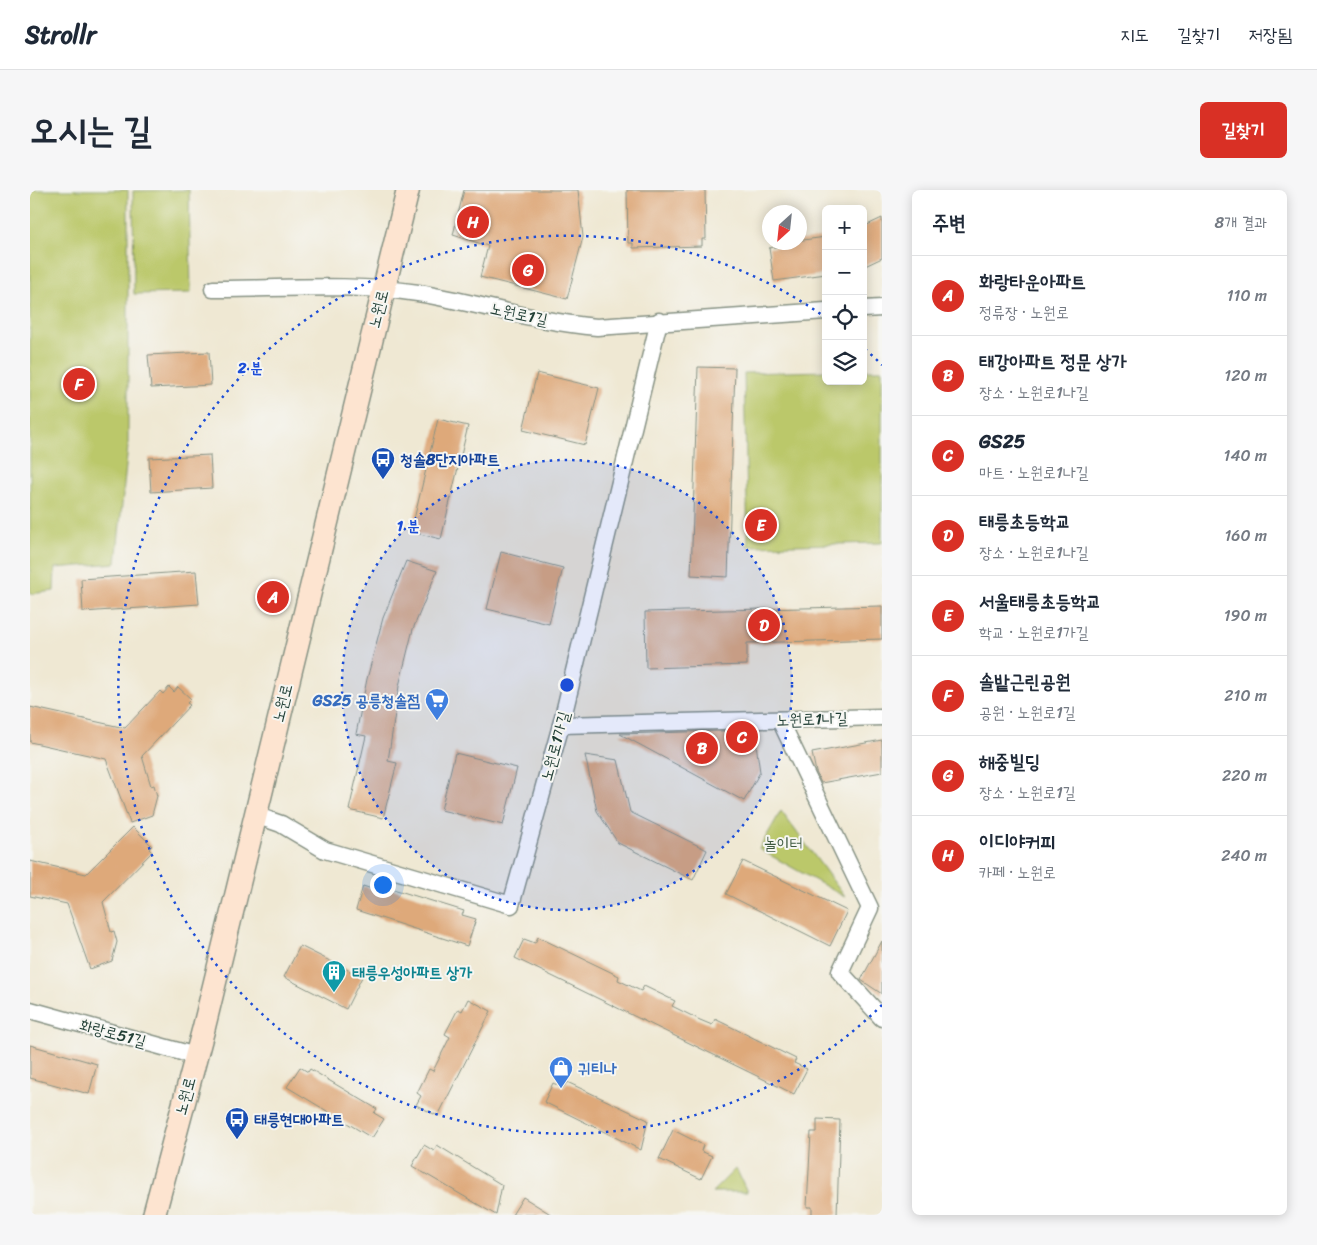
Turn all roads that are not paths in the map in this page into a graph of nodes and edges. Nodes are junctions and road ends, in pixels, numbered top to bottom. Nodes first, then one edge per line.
1 (408, 190) edge
2 (213, 290) dead end
3 (383, 290) junction
4 (882, 308) edge
5 (867, 309) edge
6 (822, 311) edge
7 (660, 321) junction
8 (882, 717) edge
9 (780, 720) junction
10 (561, 725) junction
11 (255, 814) junction
12 (30, 1010) edge
13 (882, 1018) edge
14 (196, 1056) junction
15 (154, 1215) edge

1 - 3 main road, 노원로
2 - 3 street, 노원로1길
3 - 7 street, 노원로1길
3 - 11 main road, 노원로
4 - 5 street
6 - 7 street, 노원로1길
7 - 10 street, 노원로1가길
8 - 9 street, 노원로1나길
9 - 10 street, 노원로1나길
9 - 13 street
10 - 11 street, 노원로1가길
11 - 14 main road, 노원로
12 - 14 street, 화랑로51길
14 - 15 main road, 노원로

